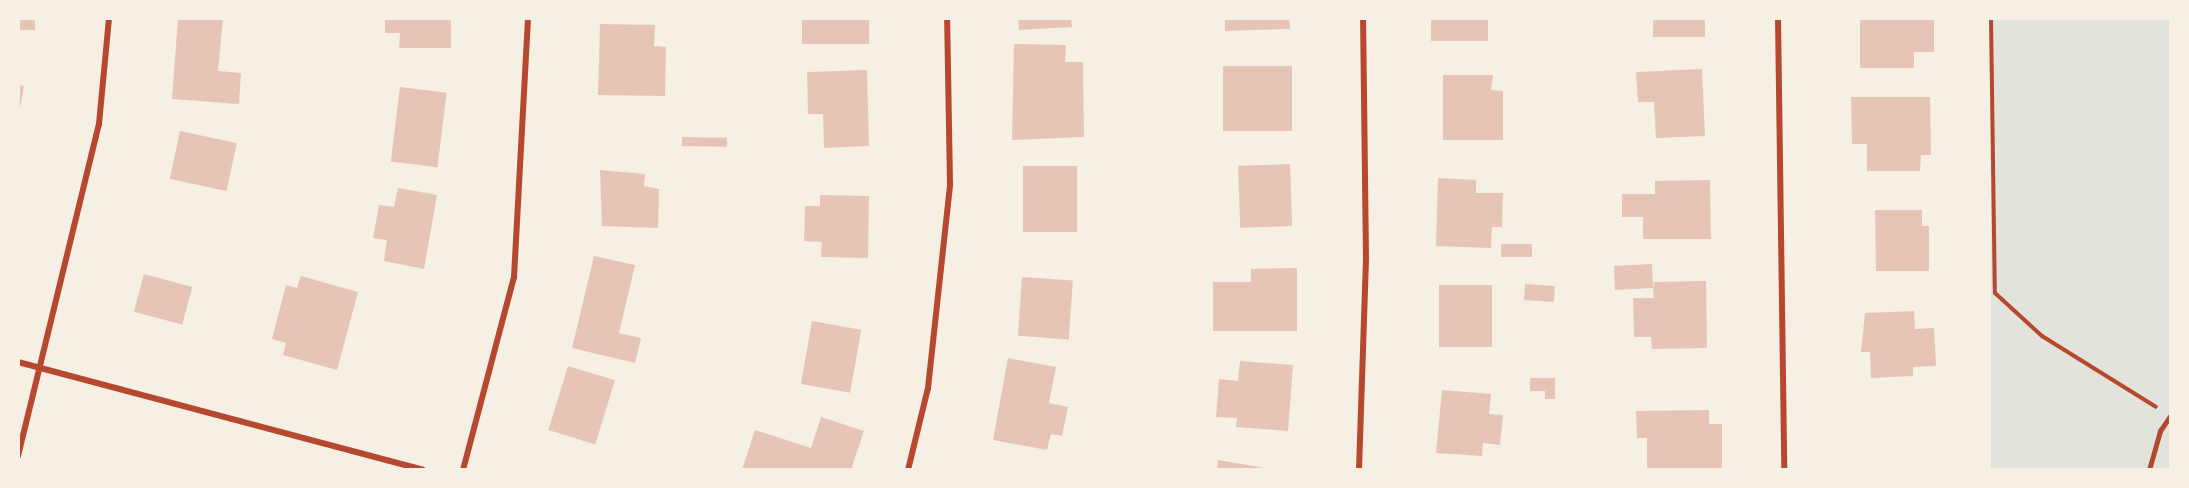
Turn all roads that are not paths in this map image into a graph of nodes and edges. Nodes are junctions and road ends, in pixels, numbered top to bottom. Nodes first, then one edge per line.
1 (109, 18) edge
2 (528, 18) edge
3 (947, 18) edge
4 (1363, 18) edge
5 (1778, 18) edge
6 (18, 362) edge
7 (41, 369) junction
8 (2170, 416) edge
9 (18, 456) edge
10 (423, 470) edge
11 (463, 470) edge
12 (908, 470) edge
13 (1359, 470) edge
14 (1784, 470) edge
15 (2149, 470) edge

1 - 7 street
2 - 11 street
3 - 12 street
4 - 13 street
5 - 14 street
6 - 7 street
7 - 9 street
7 - 10 street
8 - 15 lane

